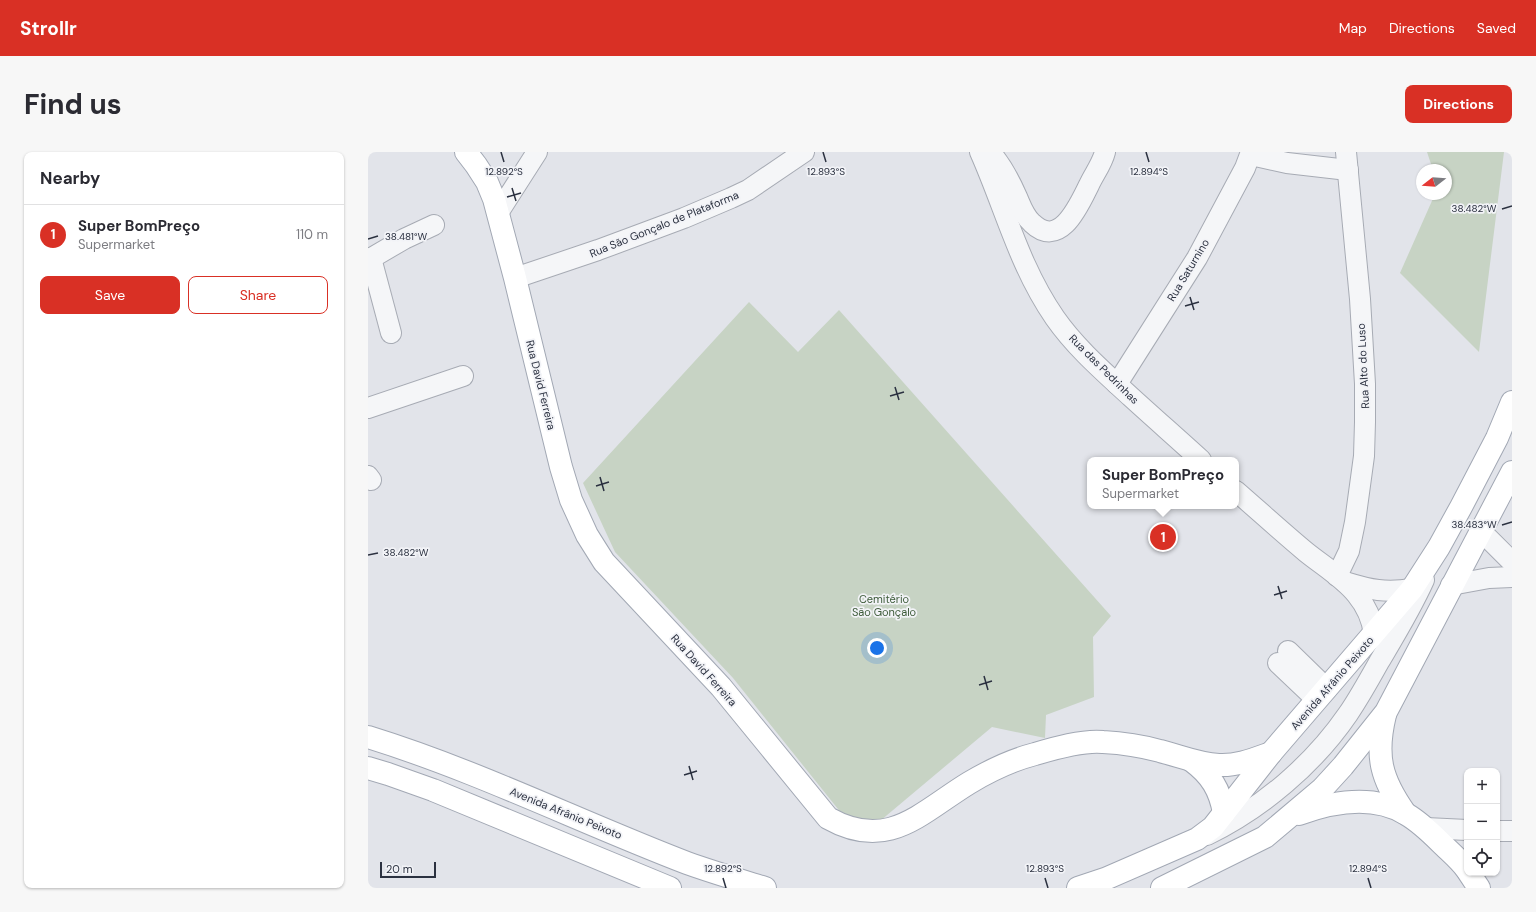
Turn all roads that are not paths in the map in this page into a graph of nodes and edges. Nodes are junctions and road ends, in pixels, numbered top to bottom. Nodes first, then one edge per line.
1 (466, 152) edge
2 (537, 152) edge
3 (804, 152) edge
4 (980, 152) edge
5 (990, 152) edge
6 (1105, 152) edge
7 (1251, 154) edge
8 (1347, 161) edge
9 (498, 213) junction
10 (434, 224) dead end
11 (370, 259) edge
12 (515, 278) junction
13 (391, 333) dead end
14 (463, 376) dead end
15 (1117, 384) junction
16 (1512, 402) edge
17 (368, 408) edge
18 (1198, 457) edge
19 (1512, 472) edge
20 (1239, 494) edge
21 (1481, 531) junction
22 (1438, 547) junction
23 (1512, 562) edge
24 (1512, 577) edge
25 (1341, 579) junction
26 (1451, 585) junction
27 (1412, 589) junction
28 (1374, 634) junction
29 (1283, 657) dead end
30 (1322, 695) junction
31 (1386, 712) junction
32 (368, 737) edge
33 (1271, 753) junction
34 (1192, 761) junction
35 (368, 768) edge
36 (1224, 813) junction
37 (1405, 813) junction
38 (1288, 818) junction
39 (1426, 828) junction
40 (1464, 830) edge
41 (1500, 831) edge
42 (1512, 832) edge
43 (1197, 839) junction
44 (1464, 867) edge
45 (1471, 876) edge
46 (670, 888) edge
47 (765, 888) edge
48 (1078, 888) edge
49 (1162, 888) edge
50 (1479, 888) edge

1 - 9 main road, Rua David Ferreira
2 - 9 street
3 - 12 street, Rua São Gonçalo de Plataforma
4 - 15 street, Rua das Pedrinhas
5 - 6 street
7 - 8 street
7 - 15 street, Rua Saturnino
8 - 25 street, Rua Alto do Luso
9 - 12 main road, Rua David Ferreira
10 - 11 street
11 - 13 street
12 - 34 main road, Rua David Ferreira
14 - 17 street
15 - 18 street, Rua das Pedrinhas
16 - 22 main road, Avenida Afrânio Peixoto
19 - 21 main road
20 - 25 street
21 - 23 street
21 - 26 main road
22 - 27 main road, Avenida Afrânio Peixoto
22 - 43 street
24 - 26 street
25 - 27 street
25 - 28 street
26 - 31 main road
27 - 28 main road, Avenida Afrânio Peixoto
28 - 30 main road, Avenida Afrânio Peixoto
29 - 30 street
30 - 33 main road, Avenida Afrânio Peixoto
31 - 37 main road
31 - 38 main road
32 - 47 main road, Avenida Afrânio Peixoto
33 - 34 main road, Rua David Ferreira
33 - 36 main road, Avenida Afrânio Peixoto
34 - 36 main road, Rua David Ferreira
35 - 46 main road
36 - 43 main road, Avenida Afrânio Peixoto
37 - 38 main road
37 - 39 main road
38 - 49 main road
39 - 40 street
39 - 44 main road
41 - 42 street
43 - 48 main road, Avenida Afrânio Peixoto
45 - 50 main road

